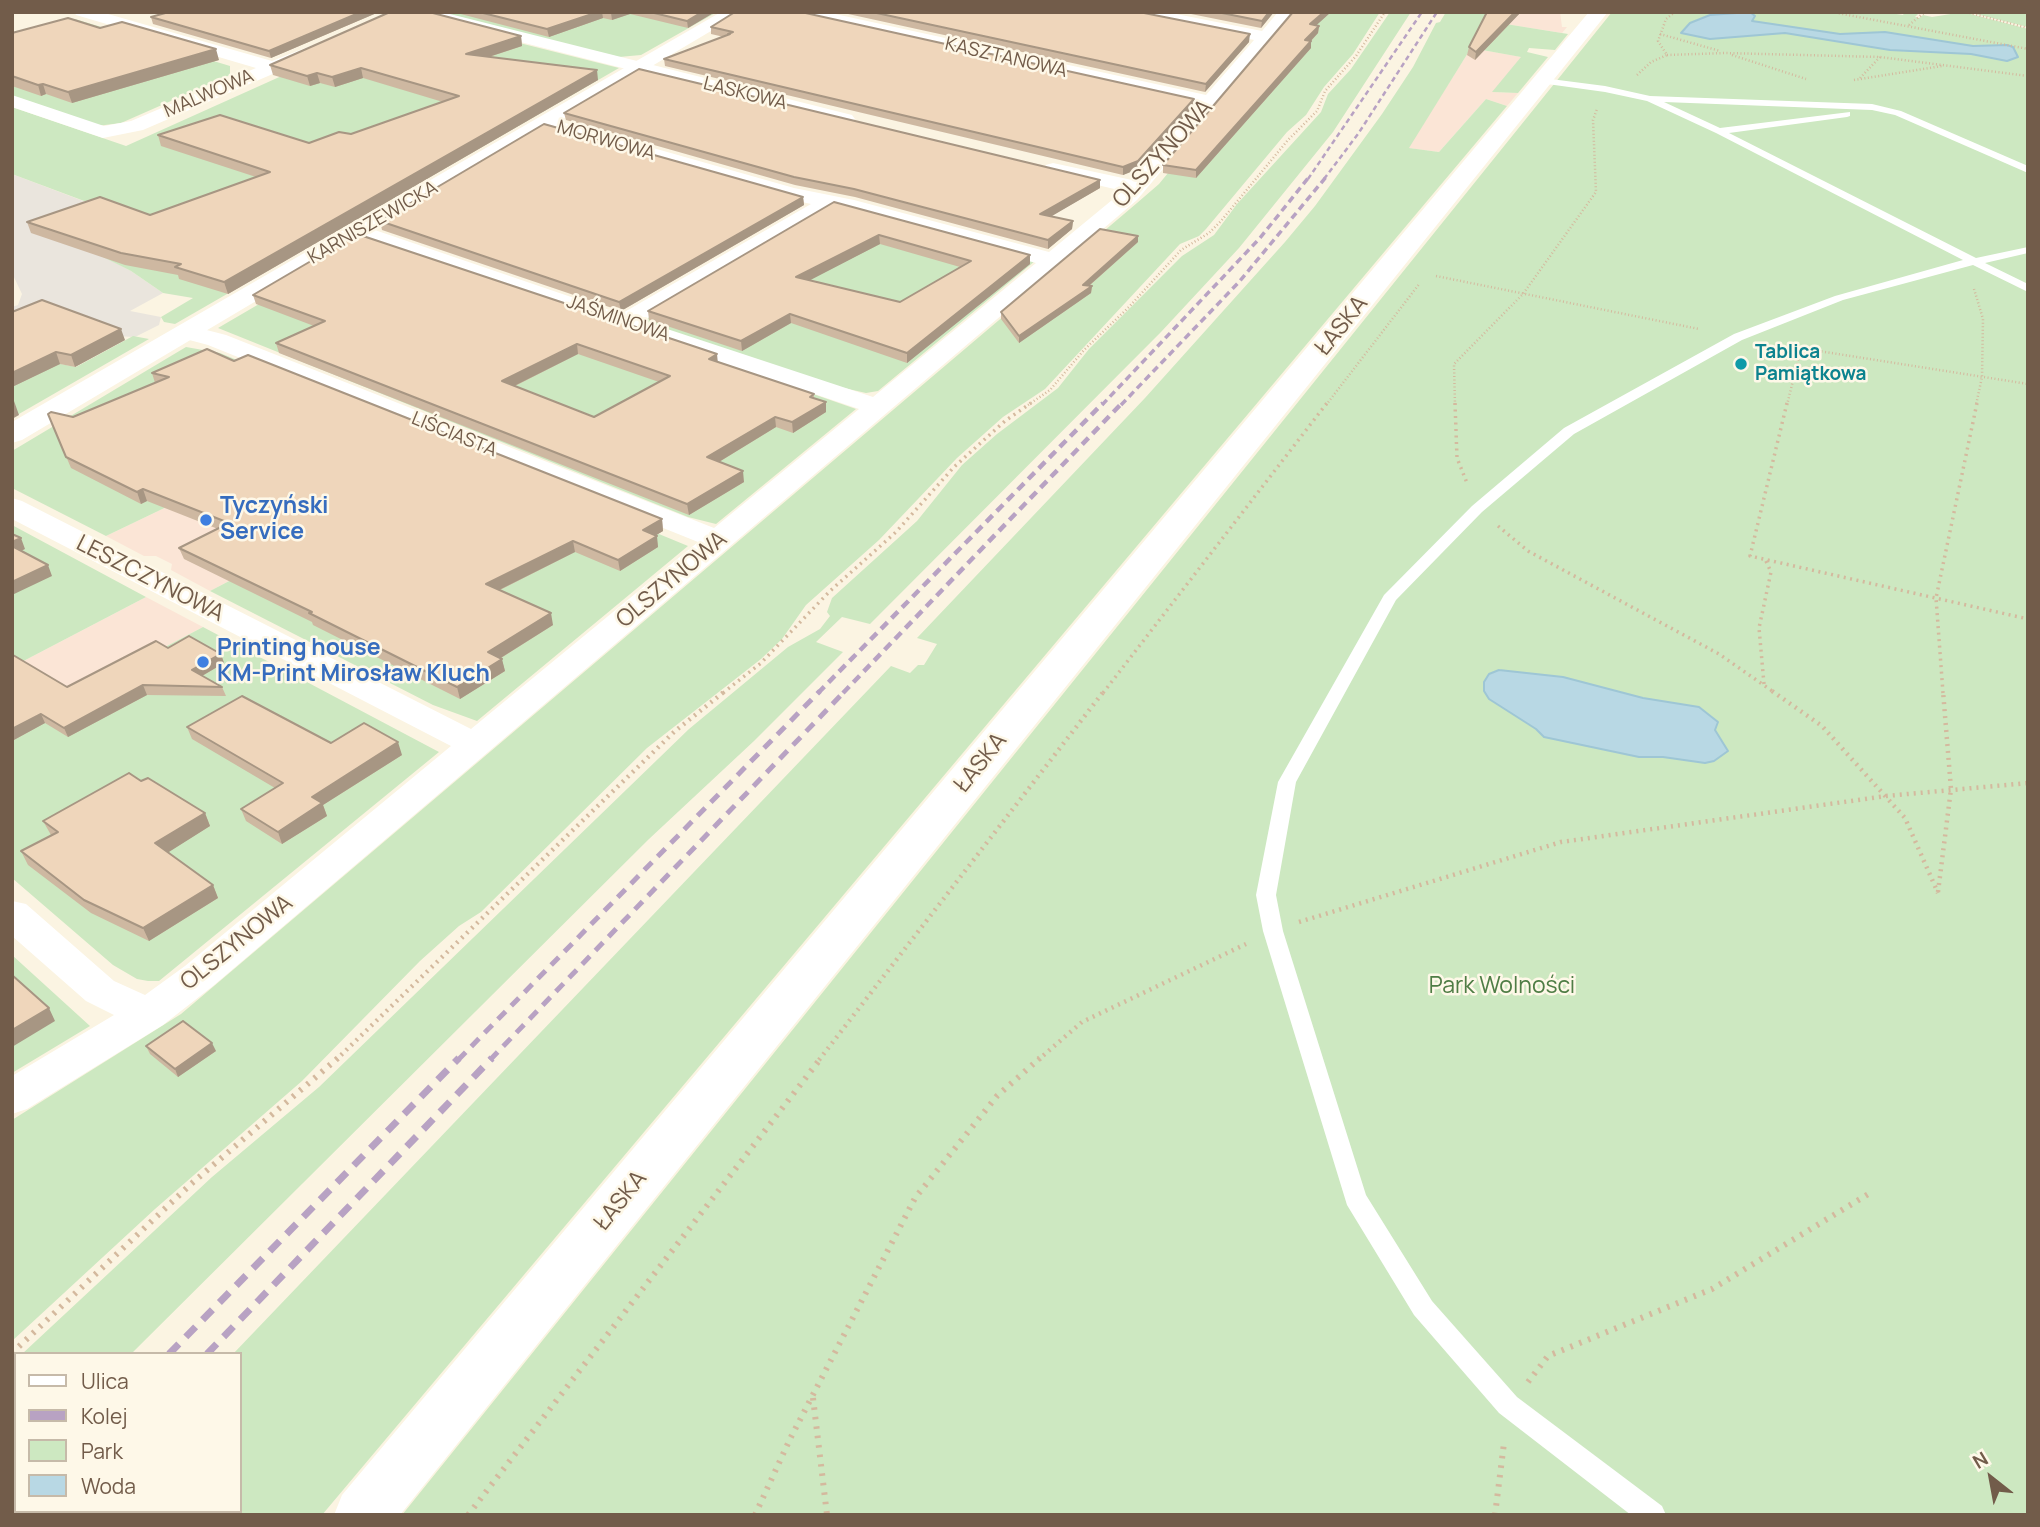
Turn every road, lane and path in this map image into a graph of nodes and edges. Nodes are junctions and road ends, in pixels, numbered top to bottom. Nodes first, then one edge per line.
1 (82, 12) edge
2 (421, 12) edge
3 (734, 12) edge
4 (802, 12) edge
5 (1140, 12) edge
6 (1287, 12) edge
7 (1385, 12) edge
8 (1599, 12) edge
9 (1665, 12) edge
10 (1832, 12) edge
11 (1925, 12) edge
12 (1966, 12) edge
13 (1673, 13) edge
14 (1908, 25) junction
15 (2028, 28) edge
16 (1660, 34) junction
17 (1266, 37) junction
18 (323, 45) edge
19 (2028, 48) edge
20 (1725, 53) junction
21 (1667, 55) junction
22 (1880, 57) junction
23 (1950, 65) junction
24 (272, 67) junction
25 (639, 68) junction
26 (2028, 76) edge
27 (1858, 80) junction
28 (1543, 81) junction
29 (1811, 81) dead end
30 (1847, 82) dead end
31 (1605, 89) junction
32 (1628, 94) junction
33 (1650, 99) junction
34 (12, 101) edge
35 (1211, 102) junction
36 (1876, 108) junction
37 (858, 122) edge
38 (544, 124) junction
39 (1719, 131) junction
40 (1030, 164) edge
41 (2028, 170) edge
42 (1138, 188) junction
43 (831, 201) junction
44 (358, 232) junction
45 (2028, 250) edge
46 (1054, 260) junction
47 (1970, 262) junction
48 (1429, 272) dead end
49 (1436, 276) dead end
50 (2028, 289) edge
51 (1523, 294) junction
52 (626, 321) junction
53 (187, 332) junction
54 (1738, 337) junction
55 (1801, 348) junction
56 (1982, 377) junction
57 (2028, 384) edge
58 (879, 407) junction
59 (12, 434) edge
60 (12, 507) edge
61 (1477, 509) junction
62 (720, 541) junction
63 (1765, 559) junction
64 (1936, 598) junction
65 (2028, 619) edge
66 (1764, 685) junction
67 (476, 745) junction
68 (2028, 783) edge
69 (1951, 789) junction
70 (1886, 796) junction
71 (12, 914) edge
72 (1273, 931) junction
73 (148, 1014) junction
74 (12, 1097) edge
75 (1870, 1193) dead end
76 (12, 1353) edge
77 (812, 1396) junction
78 (1508, 1405) junction
79 (363, 1515) edge
80 (468, 1515) edge
81 (755, 1515) edge
82 (827, 1515) edge
83 (1495, 1515) edge
84 (1653, 1515) edge

1 - 24 street
2 - 25 street, LASKOWA
3 - 25 main road, KARNISZEWICKA
4 - 35 street, KASZTANOWA
5 - 17 street
6 - 17 street, OLSZYNOWA
7 - 76 path
8 - 28 main road, ŁASKA
9 - 13 path
10 - 14 path
11 - 14 path
12 - 15 path
13 - 16 path
14 - 19 path
16 - 20 path
16 - 21 path
17 - 35 street, OLSZYNOWA
18 - 24 street, MALWOWA
20 - 21 path
20 - 22 path
20 - 29 path
21 - 32 path
22 - 23 path
22 - 27 path
23 - 26 path
23 - 27 path
24 - 34 street, MALWOWA
25 - 37 street, LASKOWA
25 - 38 main road, KARNISZEWICKA
27 - 30 path
27 - 36 path
28 - 31 lane
28 - 79 main road, ŁASKA
31 - 32 lane
31 - 51 path
32 - 33 lane
33 - 36 lane
33 - 39 lane
35 - 42 street, OLSZYNOWA
36 - 39 lane
36 - 41 lane
38 - 43 street, MORWOWA
38 - 44 main road, KARNISZEWICKA
39 - 47 lane
40 - 42 street
42 - 46 street, OLSZYNOWA
43 - 46 street, MORWOWA
43 - 52 street
44 - 52 street, JAŚMINOWA
44 - 53 main road, KARNISZEWICKA
45 - 47 lane
46 - 58 street, OLSZYNOWA
47 - 50 lane
47 - 54 lane
47 - 56 path
48 - 80 path
49 - 51 path
51 - 54 path
51 - 61 path
52 - 58 street, JAŚMINOWA
53 - 59 main road, KARNISZEWICKA
53 - 62 street, LIŚCIASTA
54 - 55 path
54 - 61 lane
55 - 56 path
55 - 63 path
56 - 57 path
56 - 64 path
58 - 62 street, OLSZYNOWA
60 - 67 street, LESZCZYNOWA
61 - 66 path
61 - 72 lane
62 - 67 street, OLSZYNOWA
63 - 64 path
63 - 66 path
64 - 65 path
64 - 69 path
66 - 70 path
67 - 73 street, OLSZYNOWA
68 - 69 path
69 - 70 path
69 - 70 path
70 - 72 path
71 - 73 street
72 - 77 path
72 - 78 lane
73 - 74 street, OLSZYNOWA
75 - 78 path
77 - 81 path
77 - 82 path
78 - 83 path
78 - 84 lane

